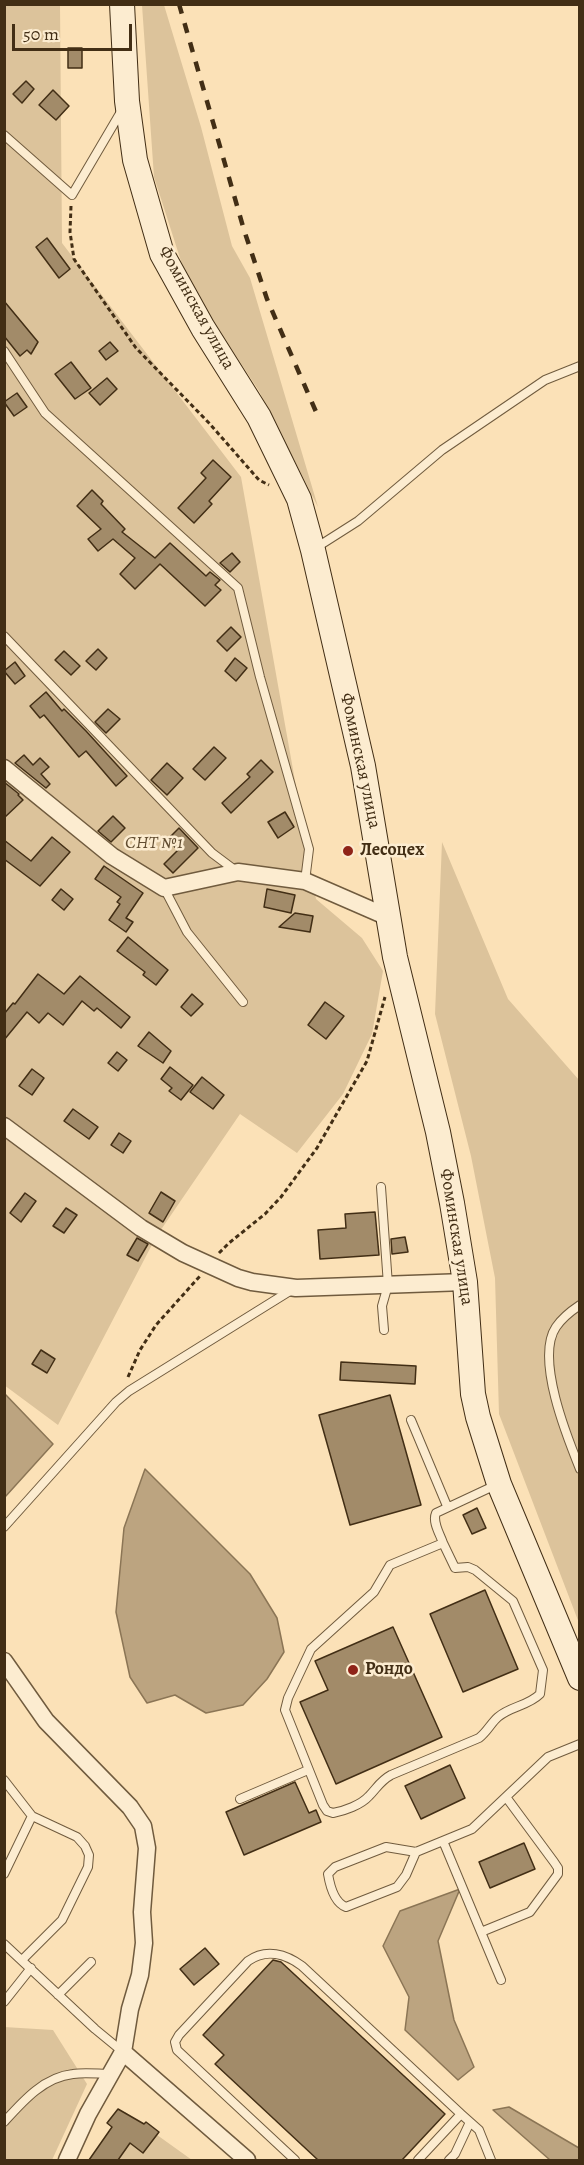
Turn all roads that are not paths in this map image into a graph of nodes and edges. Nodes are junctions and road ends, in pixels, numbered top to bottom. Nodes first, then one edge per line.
1 (122, 4) edge
2 (127, 101) junction
3 (4, 135) edge
4 (4, 351) edge
5 (579, 366) edge
6 (313, 550) junction
7 (4, 636) edge
8 (4, 768) edge
9 (237, 872) junction
10 (305, 881) junction
11 (164, 888) junction
12 (390, 918) junction
13 (243, 1002) dead end
14 (4, 1126) edge
15 (381, 1187) dead end
16 (465, 1282) junction
17 (388, 1285) junction
18 (296, 1288) junction
19 (579, 1305) edge
20 (384, 1330) dead end
21 (411, 1420) dead end
22 (577, 1452) edge
23 (579, 1469) edge
24 (499, 1484) junction
25 (447, 1506) junction
26 (4, 1527) edge
27 (443, 1543) junction
28 (4, 1661) edge
29 (579, 1678) edge
30 (579, 1743) edge
31 (308, 1770) junction
32 (4, 1780) edge
33 (506, 1797) junction
34 (240, 1799) dead end
35 (32, 1816) junction
36 (443, 1841) junction
37 (416, 1852) junction
38 (4, 1874) edge
39 (481, 1932) junction
40 (4, 1944) edge
41 (22, 1960) junction
42 (91, 1962) dead end
43 (31, 1968) junction
44 (501, 1980) dead end
45 (58, 1995) junction
46 (4, 2002) edge
47 (123, 2052) junction
48 (112, 2074) junction
49 (461, 2114) junction
50 (4, 2121) edge
51 (470, 2122) junction
52 (67, 2160) edge
53 (247, 2160) edge
54 (294, 2160) edge
55 (418, 2160) edge
56 (448, 2160) edge
57 (491, 2160) edge

1 - 2 street, Фоминская улица
2 - 3 lane
2 - 6 street, Фоминская улица
4 - 10 lane
5 - 6 lane
6 - 12 street, Фоминская улица
7 - 9 lane
8 - 11 street
9 - 10 street
9 - 11 street
10 - 12 street
11 - 13 lane
12 - 16 street, Фоминская улица
14 - 18 street
15 - 17 lane
16 - 17 street
16 - 24 street, Фоминская улица
17 - 18 street
17 - 20 lane
18 - 26 lane
19 - 22 lane
21 - 25 lane
22 - 23 lane
24 - 25 lane
24 - 29 street, Фоминская улица
25 - 27 lane
27 - 31 lane
27 - 31 lane
28 - 47 street
30 - 33 lane
31 - 34 lane
32 - 35 lane
33 - 36 lane
33 - 39 lane
35 - 38 lane
35 - 41 lane
36 - 37 lane
36 - 39 lane
37 - 37 lane
39 - 44 lane
40 - 41 lane
41 - 43 lane
42 - 45 lane
43 - 45 lane
43 - 46 lane
45 - 47 lane
47 - 48 street
47 - 53 street
48 - 50 lane
48 - 52 street
49 - 51 lane
49 - 54 lane
49 - 55 lane
51 - 56 lane
51 - 57 lane

